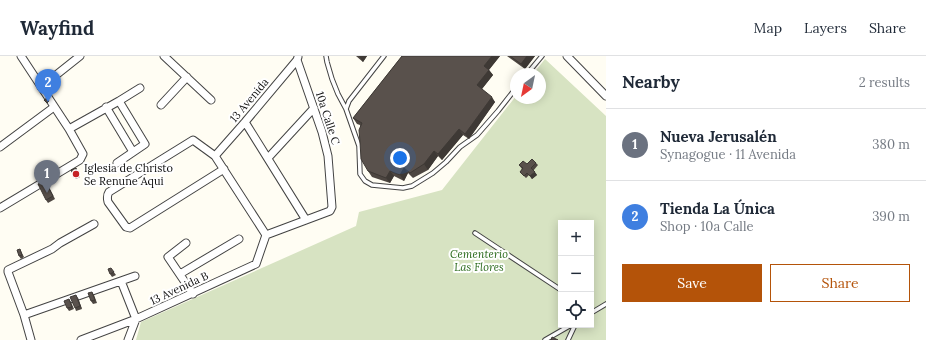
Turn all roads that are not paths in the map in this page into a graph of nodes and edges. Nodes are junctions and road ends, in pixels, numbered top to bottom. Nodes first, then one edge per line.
1 (21, 56) edge
2 (80, 56) edge
3 (164, 56) edge
4 (326, 56) edge
5 (384, 56) edge
6 (542, 56) edge
7 (567, 56) edge
8 (297, 58) edge
9 (532, 68) edge
10 (187, 77) junction
11 (42, 87) junction
12 (140, 88) dead end
13 (510, 96) edge
14 (606, 96) edge
15 (211, 100) dead end
16 (119, 101) junction
17 (161, 105) dead end
18 (54, 107) junction
19 (106, 107) junction
20 (314, 108) junction
21 (346, 109) junction
22 (245, 122) junction
23 (69, 129) junction
24 (0, 147) edge
25 (133, 152) junction
26 (215, 156) junction
27 (268, 158) junction
28 (116, 163) dead end
29 (224, 169) junction
30 (0, 208) edge
31 (306, 220) junction
32 (94, 224) dead end
33 (476, 233) dead end
34 (266, 235) junction
35 (239, 239) dead end
36 (186, 243) dead end
37 (180, 274) junction
38 (135, 276) dead end
39 (121, 281) junction
40 (558, 288) edge
41 (193, 294) junction
42 (606, 304) edge
43 (594, 311) edge
44 (24, 315) junction
45 (136, 319) junction
46 (566, 328) edge
47 (573, 328) edge
48 (31, 340) edge
49 (81, 340) edge
50 (128, 340) edge
51 (545, 340) edge
52 (568, 340) edge

1 - 11 street
2 - 11 street
3 - 10 street
4 - 21 lane
5 - 21 lane
6 - 9 lane
7 - 14 street
8 - 20 street, 10a Calle C
8 - 22 street, 13 Avenida
10 - 15 street
10 - 17 street
11 - 18 street
12 - 16 street
13 - 21 lane
16 - 19 street
16 - 25 street
18 - 23 street
18 - 24 street
19 - 23 street
19 - 25 street
20 - 27 street
20 - 31 street, 10a Calle C
22 - 26 street, 13 Avenida
22 - 27 street
23 - 30 street
25 - 28 street
26 - 29 street
26 - 29 street
27 - 31 street
29 - 34 street
31 - 34 street
32 - 44 street
33 - 40 lane
34 - 41 street, 13 Avenida B
35 - 37 street
36 - 37 street
37 - 41 street
38 - 39 street
39 - 44 street
39 - 45 street
41 - 45 street, 13 Avenida B
42 - 43 lane
44 - 48 street
45 - 49 street, 13 Avenida B
45 - 50 street
46 - 51 lane
47 - 52 lane

